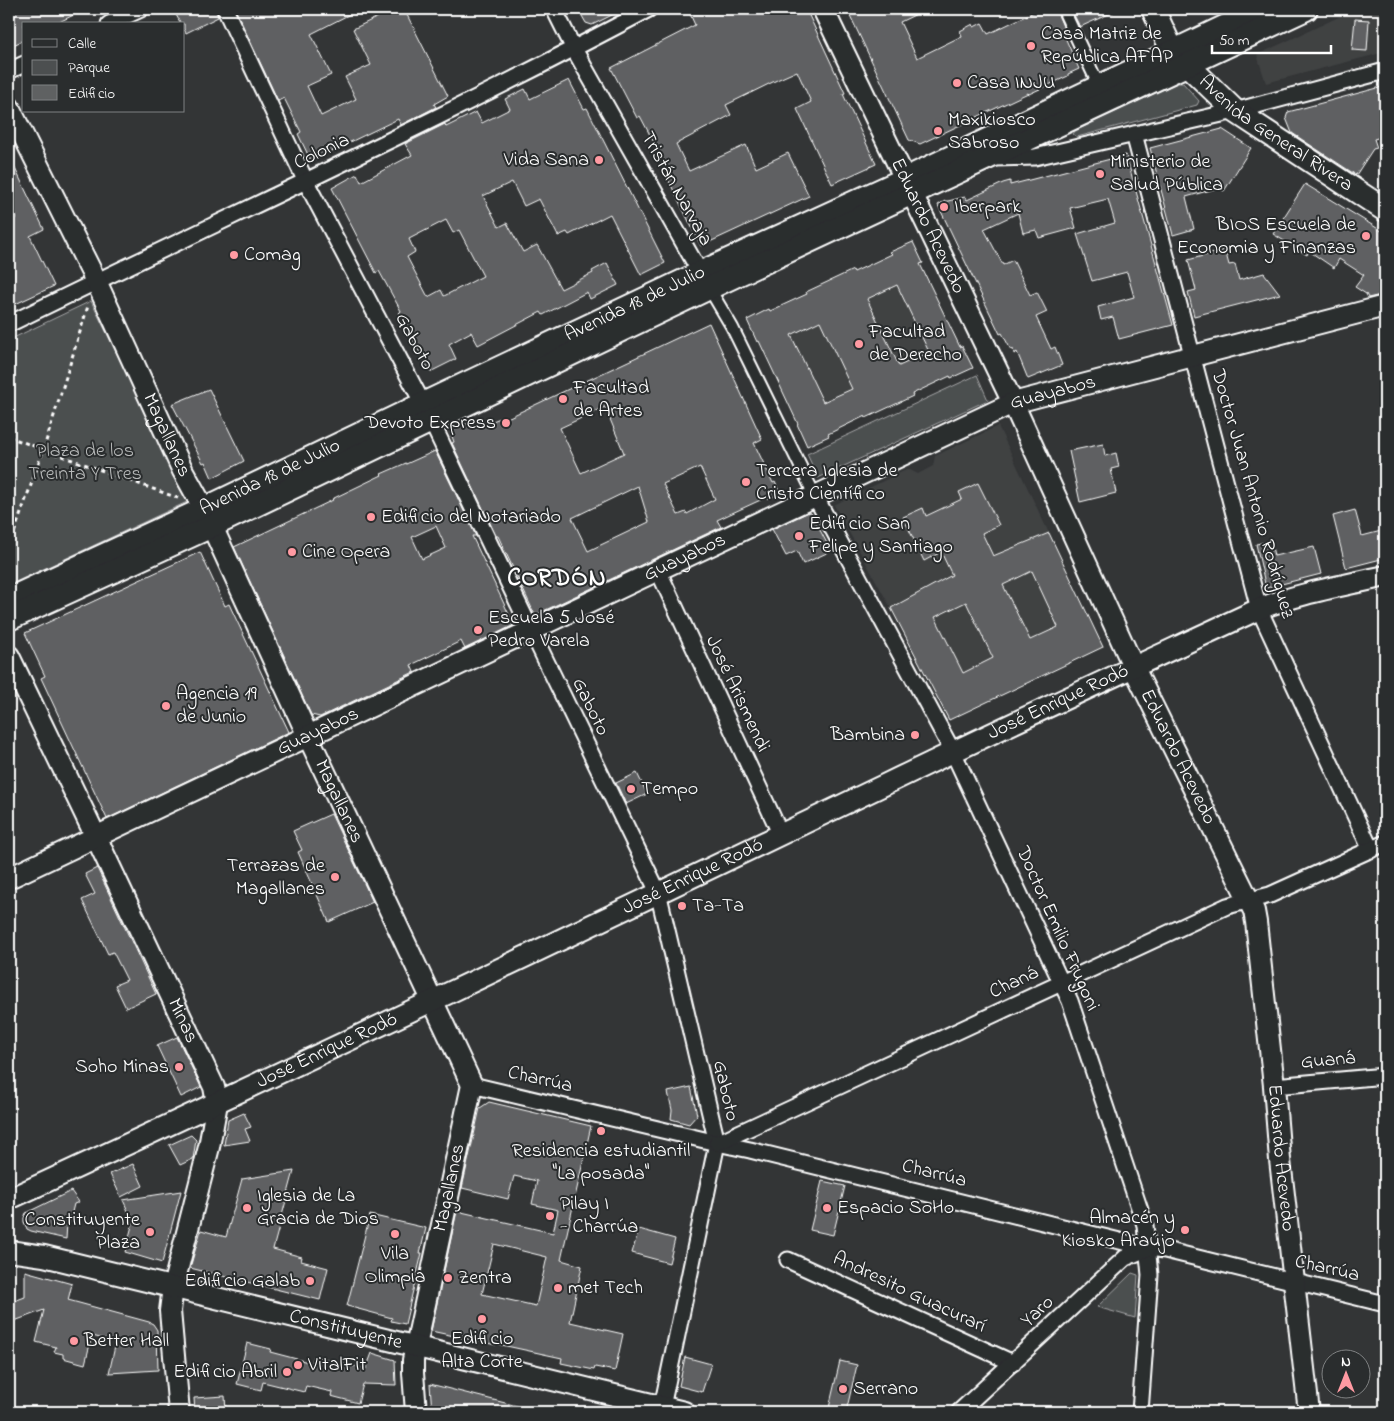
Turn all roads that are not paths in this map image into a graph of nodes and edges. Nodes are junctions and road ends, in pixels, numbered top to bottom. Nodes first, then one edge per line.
1 (141, 9) edge
2 (225, 9) edge
3 (554, 9) edge
4 (649, 9) edge
5 (823, 9) edge
6 (1063, 9) edge
7 (1154, 9) edge
8 (1262, 9) edge
9 (1306, 9) edge
10 (113, 22) edge
11 (574, 49) junction
12 (1180, 58) junction
13 (22, 65) edge
14 (9, 71) edge
15 (1385, 71) edge
16 (1099, 86) junction
17 (9, 108) edge
18 (1234, 112) junction
19 (1134, 134) junction
20 (988, 158) junction
21 (306, 182) junction
22 (908, 186) junction
23 (1385, 210) edge
24 (705, 280) junction
25 (96, 281) junction
26 (1385, 306) edge
27 (9, 324) edge
28 (1192, 356) junction
29 (1013, 403) junction
30 (428, 412) junction
31 (815, 496) junction
32 (208, 517) junction
33 (658, 570) junction
34 (1385, 576) edge
35 (9, 599) edge
36 (1259, 609) junction
37 (9, 619) edge
38 (531, 630) junction
39 (9, 656) edge
40 (1134, 668) junction
41 (308, 736) junction
42 (953, 752) junction
43 (781, 835) junction
44 (96, 837) junction
45 (1378, 846) edge
46 (9, 878) edge
47 (658, 892) junction
48 (1250, 901) junction
49 (1063, 982) junction
50 (433, 1000) junction
51 (1385, 1076) edge
52 (472, 1085) junction
53 (1274, 1086) junction
54 (217, 1103) junction
55 (717, 1143) junction
56 (9, 1199) edge
57 (1148, 1248) junction
58 (9, 1251) edge
59 (788, 1260) dead end
60 (1295, 1282) junction
61 (173, 1287) junction
62 (1385, 1304) edge
63 (416, 1347) junction
64 (1012, 1363) junction
65 (662, 1410) edge
66 (179, 1412) edge
67 (416, 1412) edge
68 (684, 1412) edge
69 (959, 1412) edge
70 (1140, 1412) edge
71 (1308, 1412) edge

1 - 10 street
2 - 21 street, Gaboto
3 - 11 street, Tristán Narvaja
4 - 11 street, Colonia
5 - 22 street, Eduardo Acevedo
6 - 16 street
7 - 12 main road
8 - 12 main road, Avenida 18 de Julio
9 - 12 main road, Avenida 18 de Julio
11 - 21 street, Colonia
11 - 24 street, Tristán Narvaja
12 - 16 main road, Avenida 18 de Julio
12 - 18 main road, Avenida General Rivera
12 - 20 main road, Avenida 18 de Julio
13 - 14 street
15 - 18 street, Avenida 18 de Julio
16 - 22 main road, Avenida 18 de Julio
17 - 25 street, Magallanes
18 - 19 street, Avenida 18 de Julio
18 - 23 main road, Avenida General Rivera
19 - 20 street, Avenida 18 de Julio
19 - 28 street, Doctor Juan Antonio Rodríguez
20 - 22 main road, Avenida 18 de Julio
21 - 25 street, Colonia
21 - 30 street, Gaboto
22 - 24 main road, Avenida 18 de Julio
22 - 29 street, Eduardo Acevedo
24 - 30 main road, Avenida 18 de Julio
24 - 31 street, Tristán Narvaja
25 - 27 street, Colonia
25 - 32 street, Magallanes
26 - 28 street, Guayabos
28 - 29 street, Guayabos
28 - 36 street, Doctor Juan Antonio Rodríguez
29 - 31 street, Guayabos
29 - 40 street, Eduardo Acevedo
30 - 32 main road, Avenida 18 de Julio
30 - 38 street, Gaboto
31 - 33 street, Guayabos
31 - 42 street, Doctor Emilio Frugoni
32 - 35 main road, Avenida 18 de Julio
32 - 37 main road, Avenida 18 de Julio
32 - 41 street, Magallanes
33 - 38 street, Guayabos
33 - 43 street, José Arismendi
34 - 36 street, José Enrique Rodó
36 - 40 street, José Enrique Rodó
36 - 45 street, Doctor Juan Antonio Rodríguez
38 - 41 street, Guayabos
38 - 47 street, Gaboto
39 - 44 street, Minas
40 - 42 street, José Enrique Rodó
40 - 48 street, Eduardo Acevedo
41 - 44 street, Guayabos
41 - 50 street, Magallanes
42 - 43 street, José Enrique Rodó
42 - 49 street, Doctor Emilio Frugoni
43 - 47 street, José Enrique Rodó
44 - 46 street, Guayabos
44 - 54 street, Minas
45 - 48 street, Chaná
47 - 50 street, José Enrique Rodó
47 - 55 street, Gaboto
48 - 49 street, Chaná
48 - 53 street, Eduardo Acevedo
49 - 55 street, Chaná
49 - 57 street, Doctor Emilio Frugoni
50 - 52 street, Magallanes
50 - 54 street, José Enrique Rodó
51 - 53 street, Guaná
52 - 55 street, Charrúa
52 - 63 street, Magallanes
53 - 60 street, Eduardo Acevedo
54 - 56 street, José Enrique Rodó
54 - 61 street, Minas
55 - 57 street, Charrúa
55 - 65 street, Gaboto
57 - 60 street, Charrúa
57 - 64 street, Yaro
57 - 70 street, Doctor Emilio Frugoni
58 - 61 street, Constituyente
59 - 64 street, Andresito Guacurarí
60 - 62 street, Charrúa
60 - 71 street, Eduardo Acevedo
61 - 63 street, Constituyente
61 - 66 street, Minas
63 - 65 street, Constituyente
63 - 67 street, Magallanes
64 - 69 street, Yaro
65 - 68 street, Constituyente

